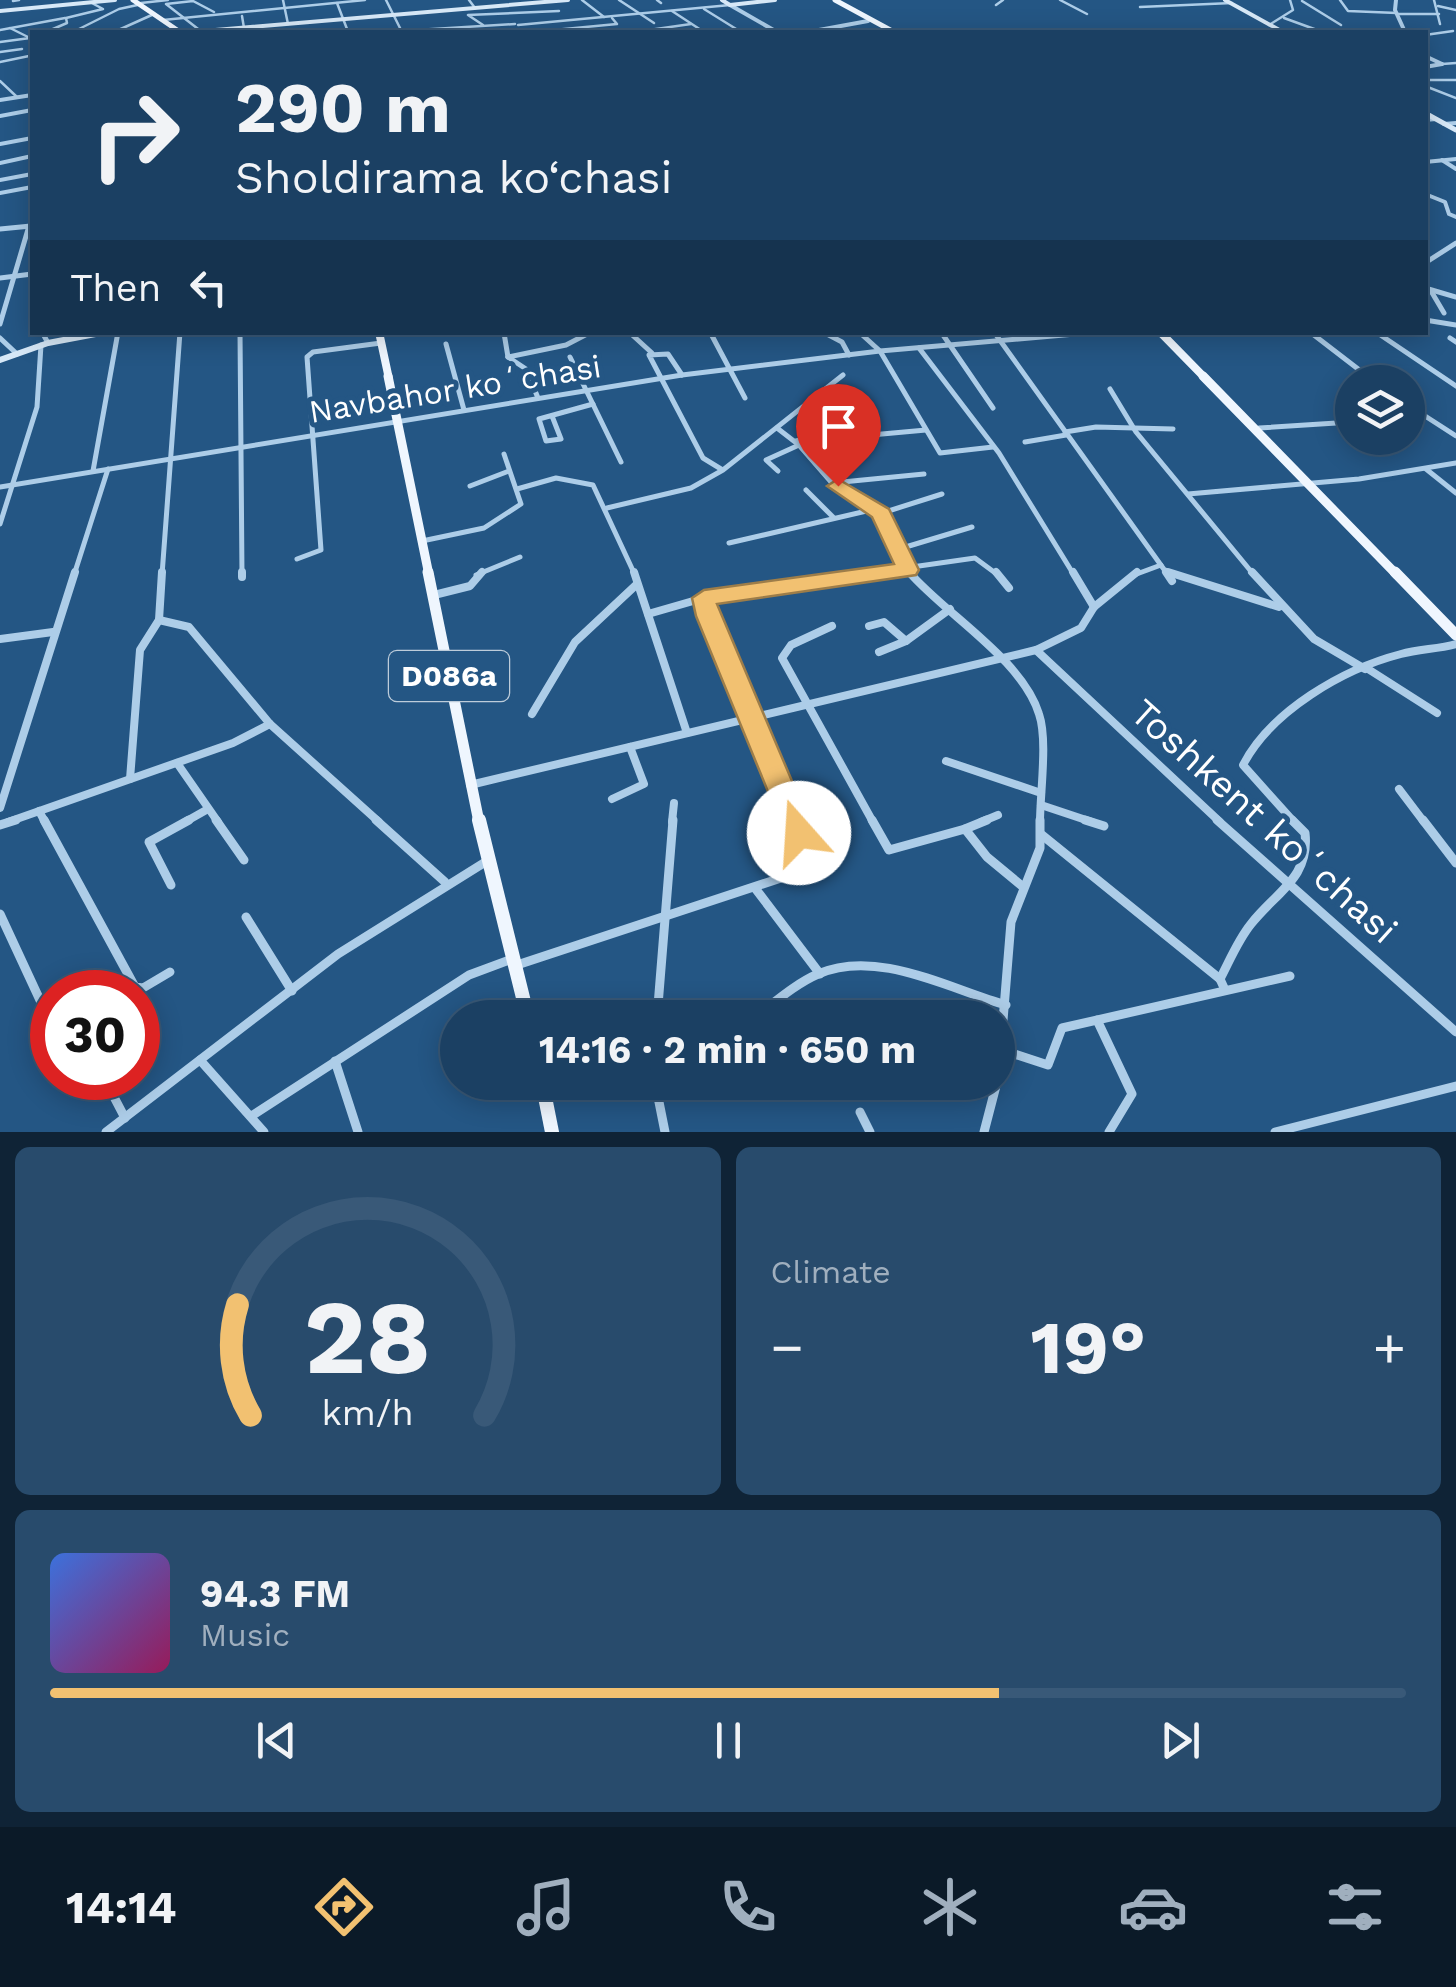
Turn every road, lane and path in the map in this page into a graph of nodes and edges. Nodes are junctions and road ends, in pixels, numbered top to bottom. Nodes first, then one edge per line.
1 (19, 0) edge
2 (115, 0) edge
3 (283, 0) edge
4 (366, 0) edge
5 (386, 0) edge
6 (469, 0) edge
7 (568, 0) edge
8 (582, 0) edge
9 (619, 0) edge
10 (722, 0) edge
11 (776, 0) edge
12 (834, 0) edge
13 (1003, 0) edge
14 (1060, 0) edge
15 (1225, 0) edge
16 (1290, 0) edge
17 (1302, 0) edge
18 (1311, 0) edge
19 (1340, 0) edge
20 (1396, 0) edge
21 (1434, 0) edge
22 (13, 1) edge
23 (90, 2) junction
24 (168, 2) edge
25 (317, 2) edge
26 (337, 2) edge
27 (547, 2) edge
28 (139, 3) edge
29 (1134, 3) dead end
30 (1232, 3) junction
31 (730, 5) junction
32 (996, 5) dead end
33 (285, 6) junction
34 (1438, 6) junction
35 (476, 8) junction
36 (702, 8) junction
37 (173, 9) junction
38 (560, 10) junction
39 (1456, 10) edge
40 (0, 11) edge
41 (494, 11) junction
42 (672, 11) junction
43 (214, 12) junction
44 (154, 13) junction
45 (640, 14) junction
46 (1086, 14) dead end
47 (1397, 14) junction
48 (1439, 14) junction
49 (394, 15) junction
50 (242, 16) dead end
51 (184, 17) junction
52 (66, 18) junction
53 (608, 18) junction
54 (1283, 18) junction
55 (343, 19) junction
56 (162, 20) junction
57 (871, 21) junction
58 (571, 22) junction
59 (654, 23) dead end
60 (288, 24) junction
61 (516, 24) junction
62 (691, 24) junction
63 (1269, 24) junction
64 (1440, 24) dead end
65 (1340, 25) dead end
66 (484, 26) junction
67 (0, 28) edge
68 (8, 28) junction
69 (244, 28) junction
70 (51, 30) edge
71 (76, 30) edge
72 (118, 30) edge
73 (177, 30) edge
74 (200, 30) edge
75 (223, 30) edge
76 (348, 30) dead end
77 (401, 30) edge
78 (418, 30) edge
79 (530, 30) edge
80 (555, 30) edge
81 (649, 30) edge
82 (701, 30) edge
83 (738, 30) edge
84 (774, 30) edge
85 (819, 30) edge
86 (887, 30) edge
87 (1280, 30) edge
88 (1317, 30) dead end
89 (1403, 30) edge
90 (1453, 32) dead end
91 (1428, 35) edge
92 (0, 42) edge
93 (22, 49) dead end
94 (0, 52) edge
95 (30, 55) edge
96 (1428, 57) edge
97 (0, 62) edge
98 (1456, 63) edge
99 (1442, 64) junction
100 (1428, 66) edge
101 (1456, 80) edge
102 (0, 81) edge
103 (1428, 83) edge
104 (1428, 84) edge
105 (30, 95) edge
106 (20, 97) junction
107 (1456, 98) edge
108 (0, 100) edge
109 (30, 107) edge
110 (30, 109) edge
111 (0, 116) edge
112 (1428, 117) edge
113 (1456, 127) edge
114 (30, 138) edge
115 (0, 144) edge
116 (30, 156) edge
117 (1456, 158) edge
118 (1428, 160) edge
119 (1442, 160) junction
120 (0, 163) edge
121 (1456, 169) edge
122 (30, 174) edge
123 (0, 180) edge
124 (30, 187) edge
125 (0, 193) edge
126 (1428, 195) edge
127 (1456, 217) edge
128 (30, 226) edge
129 (30, 229) edge
130 (0, 230) edge
131 (1456, 243) edge
132 (1428, 261) edge
133 (30, 274) edge
134 (15, 276) junction
135 (0, 278) edge
136 (1428, 289) edge
137 (1456, 296) edge
138 (1444, 312) dead end
139 (1428, 320) edge
140 (0, 324) edge
141 (1456, 324) edge
142 (42, 335) edge
143 (90, 335) edge
144 (117, 335) edge
145 (180, 335) edge
146 (240, 335) edge
147 (504, 335) edge
148 (586, 335) edge
149 (632, 335) edge
150 (712, 335) edge
151 (829, 335) edge
152 (863, 335) edge
153 (943, 335) edge
154 (996, 335) edge
155 (1044, 335) edge
156 (1166, 335) edge
157 (1166, 335) edge
158 (1314, 335) edge
159 (1380, 335) edge
160 (0, 338) edge
161 (380, 338) edge
162 (1000, 341) junction
163 (44, 344) junction
164 (446, 344) dead end
165 (951, 345) junction
166 (919, 348) junction
167 (880, 351) junction
168 (17, 354) junction
169 (653, 354) junction
170 (849, 355) junction
171 (508, 357) junction
172 (570, 357) dead end
173 (0, 360) edge
174 (1353, 365) edge
175 (731, 369) junction
176 (843, 374) dead end
177 (682, 375) junction
178 (658, 379) junction
179 (1456, 386) edge
180 (588, 389) junction
181 (1110, 389) dead end
182 (538, 398) junction
183 (745, 398) dead end
184 (594, 404) junction
185 (993, 408) dead end
186 (464, 410) junction
187 (552, 416) junction
188 (1425, 416) edge
189 (396, 422) junction
190 (1335, 423) edge
191 (848, 424) dead end
192 (777, 428) junction
193 (1259, 428) junction
194 (1136, 429) junction
195 (926, 430) junction
196 (1173, 430) dead end
197 (826, 432) dead end
198 (1065, 434) junction
199 (313, 435) junction
200 (1456, 436) edge
201 (1025, 442) dead end
202 (797, 443) junction
203 (243, 447) junction
204 (994, 447) junction
205 (504, 454) dead end
206 (169, 458) junction
207 (621, 462) dead end
208 (1456, 462) edge
209 (108, 468) junction
210 (1425, 469) junction
211 (722, 470) junction
212 (94, 471) junction
213 (509, 471) junction
214 (778, 471) dead end
215 (924, 474) dead end
216 (1311, 482) junction
217 (832, 483) junction
218 (17, 484) junction
219 (470, 486) dead end
220 (0, 487) edge
221 (517, 488) junction
222 (806, 490) dead end
223 (942, 494) dead end
224 (1187, 494) junction
225 (1456, 494) edge
226 (607, 508) junction
227 (879, 511) junction
228 (832, 518) junction
229 (0, 524) edge
230 (972, 527) dead end
231 (420, 541) junction
232 (729, 543) dead end
233 (899, 550) junction
234 (520, 557) dead end
235 (296, 560) dead end
236 (1163, 568) junction
237 (908, 570) junction
238 (242, 577) dead end
239 (1172, 581) dead end
240 (636, 584) junction
241 (1008, 588) dead end
242 (433, 595) junction
243 (704, 598) junction
244 (1094, 607) junction
245 (1280, 607) junction
246 (950, 610) junction
247 (648, 614) junction
248 (158, 620) junction
249 (832, 626) dead end
250 (869, 626) dead end
251 (1456, 631) edge
252 (53, 632) junction
253 (0, 639) edge
254 (906, 640) junction
255 (1456, 644) edge
256 (1036, 650) junction
257 (879, 652) dead end
258 (999, 659) junction
259 (1366, 668) junction
260 (811, 705) junction
261 (1437, 713) dead end
262 (532, 714) dead end
263 (754, 718) junction
264 (270, 724) junction
265 (687, 733) junction
266 (630, 746) junction
267 (946, 761) dead end
268 (177, 763) junction
269 (130, 779) junction
270 (470, 785) junction
271 (1399, 789) dead end
272 (1041, 793) junction
273 (612, 799) dead end
274 (674, 803) dead end
275 (1041, 805) junction
276 (0, 808) edge
277 (208, 808) junction
278 (39, 811) junction
279 (998, 815) dead end
280 (0, 824) edge
281 (1104, 826) dead end
282 (965, 830) junction
283 (1041, 835) junction
284 (244, 860) dead end
285 (487, 861) junction
286 (1456, 863) edge
287 (446, 882) junction
288 (171, 885) dead end
289 (1022, 886) junction
290 (1292, 886) junction
291 (755, 888) junction
292 (0, 914) edge
293 (246, 917) dead end
294 (664, 920) junction
295 (516, 961) junction
296 (170, 972) dead end
297 (820, 974) junction
298 (1290, 976) dead end
299 (1220, 978) junction
300 (30, 979) edge
301 (1226, 990) junction
302 (292, 991) junction
303 (524, 1000) edge
304 (658, 1000) edge
305 (781, 1000) edge
306 (989, 1000) edge
307 (1006, 1000) edge
308 (1097, 1020) junction
309 (1456, 1032) edge
310 (1015, 1054) edge
311 (200, 1060) junction
312 (335, 1060) junction
313 (1456, 1086) edge
314 (116, 1100) edge
315 (546, 1100) edge
316 (658, 1100) edge
317 (993, 1100) edge
318 (860, 1112) dead end
319 (253, 1115) junction
320 (125, 1118) junction
321 (106, 1132) edge
322 (264, 1132) edge
323 (358, 1132) edge
324 (552, 1132) edge
325 (665, 1132) edge
326 (870, 1132) edge
327 (984, 1132) edge
328 (1109, 1132) edge
329 (1275, 1132) edge

1 - 22 street
2 - 23 main road
3 - 33 street
4 - 26 street
5 - 49 street
6 - 35 street
7 - 27 main road
8 - 53 street
9 - 45 street
10 - 31 main road
11 - 31 main road
12 - 57 main road
13 - 32 street
14 - 46 street
15 - 30 main road
16 - 17 street
16 - 54 street
17 - 18 street
17 - 65 street
19 - 47 street
20 - 47 street
21 - 34 street
23 - 40 main road
23 - 52 street
24 - 28 street
24 - 37 street
24 - 43 street
25 - 26 street
25 - 33 street
26 - 55 street
27 - 38 street
27 - 41 main road
28 - 44 main road
28 - 71 street
29 - 30 street
30 - 63 main road
31 - 36 street
31 - 84 street
33 - 43 street
33 - 60 street
34 - 39 street
34 - 48 street
35 - 41 main road
35 - 49 main road
36 - 42 street
36 - 83 street
37 - 44 street
37 - 51 street
38 - 41 street
38 - 58 street
41 - 61 street
41 - 66 street
42 - 45 street
42 - 62 street
43 - 51 street
44 - 56 main road
44 - 72 street
45 - 53 street
45 - 59 street
47 - 48 street
47 - 89 street
48 - 64 street
49 - 55 main road
49 - 77 street
50 - 69 street
51 - 56 street
51 - 74 street
52 - 68 street
52 - 70 street
53 - 58 street
53 - 80 street
54 - 63 street
54 - 88 street
55 - 60 main road
55 - 76 street
56 - 73 main road
57 - 85 street
57 - 86 main road
58 - 61 street
60 - 69 main road
61 - 66 street
61 - 79 street
62 - 81 street
62 - 82 street
63 - 87 main road
66 - 78 street
67 - 68 street
68 - 92 street
69 - 75 main road
90 - 91 street
93 - 94 street
95 - 97 street
96 - 99 street
98 - 99 street
99 - 100 street
101 - 103 street
102 - 106 street
104 - 107 street
105 - 106 street
106 - 108 street
106 - 109 street
110 - 111 street
112 - 113 main road
114 - 115 street
116 - 120 street
117 - 119 street
118 - 119 street
119 - 121 street
122 - 123 street
124 - 125 street
126 - 127 street
128 - 130 street
129 - 134 street
131 - 132 street
133 - 134 street
134 - 135 street
134 - 140 street
136 - 137 street
136 - 138 street
139 - 141 street
142 - 163 street
143 - 163 main road
144 - 212 street
145 - 206 street
146 - 203 street
147 - 171 street
148 - 171 street
149 - 169 street
150 - 175 street
151 - 170 street
152 - 167 street
153 - 165 street
154 - 162 street
155 - 162 street, Navbahor koʻchasi
156 - 193 main road
157 - 216 main road
158 - 174 street
159 - 179 street
160 - 168 street
161 - 189 main road, D086a
161 - 199 street
162 - 165 street, Navbahor koʻchasi
162 - 198 street
163 - 168 main road
163 - 218 street
164 - 186 street
165 - 166 street, Navbahor koʻchasi
165 - 185 street
166 - 167 street, Navbahor koʻchasi
166 - 204 street
167 - 170 street, Navbahor koʻchasi
167 - 195 street
168 - 173 main road
169 - 177 street
169 - 178 street
170 - 175 street, Navbahor koʻchasi
171 - 182 street
172 - 180 street
175 - 177 street, Navbahor koʻchasi
175 - 183 street
176 - 192 street
177 - 178 street, Navbahor koʻchasi
178 - 180 street, Navbahor koʻchasi
178 - 211 street
180 - 182 street, Navbahor koʻchasi
180 - 184 street
181 - 194 street
182 - 186 street, Navbahor koʻchasi
184 - 187 street
184 - 207 street
186 - 189 street, Navbahor koʻchasi
187 - 187 street
188 - 200 street
189 - 199 street, Navbahor koʻchasi
189 - 231 main road, D086a
190 - 193 street
191 - 195 street
192 - 202 street
192 - 211 street
193 - 216 main road
194 - 196 street
194 - 198 street
194 - 224 street
195 - 204 street
197 - 202 street
198 - 201 street
198 - 236 street
199 - 203 street, Navbahor koʻchasi
199 - 235 street
202 - 214 street
202 - 217 street
203 - 206 street, Navbahor koʻchasi
203 - 238 street
204 - 244 street
205 - 213 street
206 - 209 street, Navbahor koʻchasi
206 - 248 street
208 - 210 street
209 - 212 street, Navbahor koʻchasi
209 - 252 street
210 - 216 street
210 - 225 street
211 - 226 street
212 - 218 street, Navbahor koʻchasi
213 - 219 street
213 - 221 street
215 - 217 street
216 - 224 street
216 - 251 main road
217 - 227 street
218 - 220 street, Navbahor koʻchasi
218 - 229 street
221 - 226 street
221 - 231 street
222 - 228 street
223 - 227 street
224 - 245 street
226 - 240 street
227 - 228 street
227 - 233 street
228 - 232 street
230 - 233 street
231 - 242 main road, D086a
233 - 237 street
234 - 242 street
236 - 239 street
236 - 244 street
236 - 245 street
237 - 241 street
237 - 243 street
237 - 246 street
240 - 247 street
240 - 262 street
242 - 270 main road, D086a
243 - 247 street
243 - 263 street
244 - 256 street
245 - 259 street
246 - 254 street
246 - 258 street
247 - 265 street
248 - 264 street
248 - 269 street
249 - 260 street
250 - 254 street
252 - 253 street
252 - 276 street
254 - 257 street
255 - 259 street
256 - 258 street
256 - 290 street, Toshkent koʻchasi
258 - 260 street
258 - 272 street
259 - 261 street
259 - 290 street
260 - 263 street
260 - 282 street
263 - 265 street
263 - 291 street
264 - 268 street
264 - 287 street
265 - 266 street
266 - 270 street
266 - 273 street
267 - 272 street
268 - 269 street
268 - 277 street
269 - 278 street
270 - 285 main road, D086a
271 - 286 street
272 - 275 street
274 - 294 street
275 - 281 street
275 - 283 street
277 - 284 street
277 - 288 street
278 - 280 street
278 - 296 street
279 - 282 street
282 - 289 street
283 - 289 street
283 - 299 street
285 - 287 street
285 - 295 main road, D086a
287 - 302 street
289 - 307 street
290 - 299 street
290 - 309 street, Toshkent koʻchasi
291 - 294 street
291 - 297 street
292 - 300 street
293 - 302 street
294 - 295 street
294 - 304 street
295 - 303 main road, D086a
295 - 312 street
297 - 305 street
297 - 306 street
298 - 301 street
299 - 301 street
301 - 308 street
302 - 311 street
308 - 310 street
308 - 328 street
311 - 319 street
311 - 320 street
312 - 319 street
312 - 323 street
313 - 329 street
314 - 320 street
315 - 324 main road
316 - 325 street
317 - 327 street
318 - 326 street
319 - 322 street
320 - 321 street

